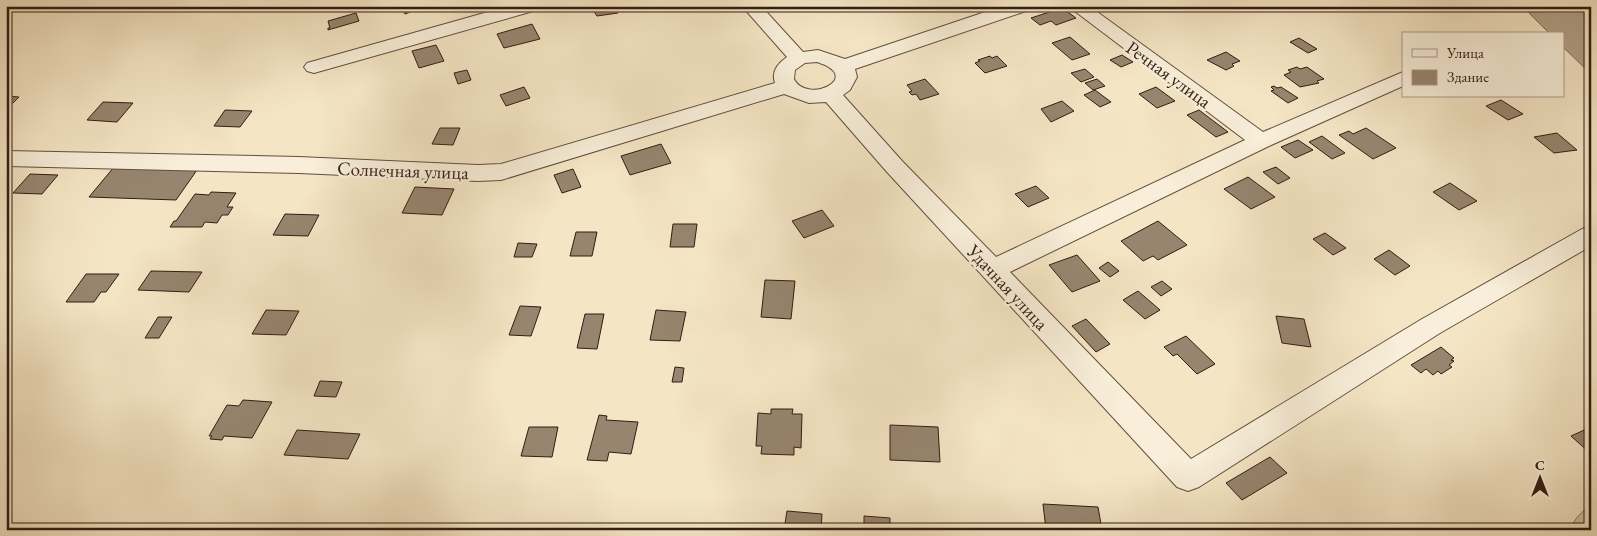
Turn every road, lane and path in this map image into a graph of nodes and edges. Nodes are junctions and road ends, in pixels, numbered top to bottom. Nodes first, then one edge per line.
1 (530, 6) edge
2 (751, 6) edge
3 (1022, 6) edge
4 (1077, 6) edge
5 (799, 59) junction
6 (314, 66) dead end
7 (843, 66) junction
8 (1402, 78) edge
9 (787, 86) junction
10 (831, 94) junction
11 (1261, 141) junction
12 (6, 158) edge
13 (1591, 235) edge
14 (992, 270) junction

1 - 6 street
2 - 5 street
3 - 7 street
4 - 11 street, Речная улица
5 - 7 street
5 - 9 street
7 - 10 street
8 - 11 street
9 - 10 street
9 - 12 street, Солнечная улица
10 - 14 street, Удачная улица
11 - 14 street
13 - 14 street, Удачная улица

